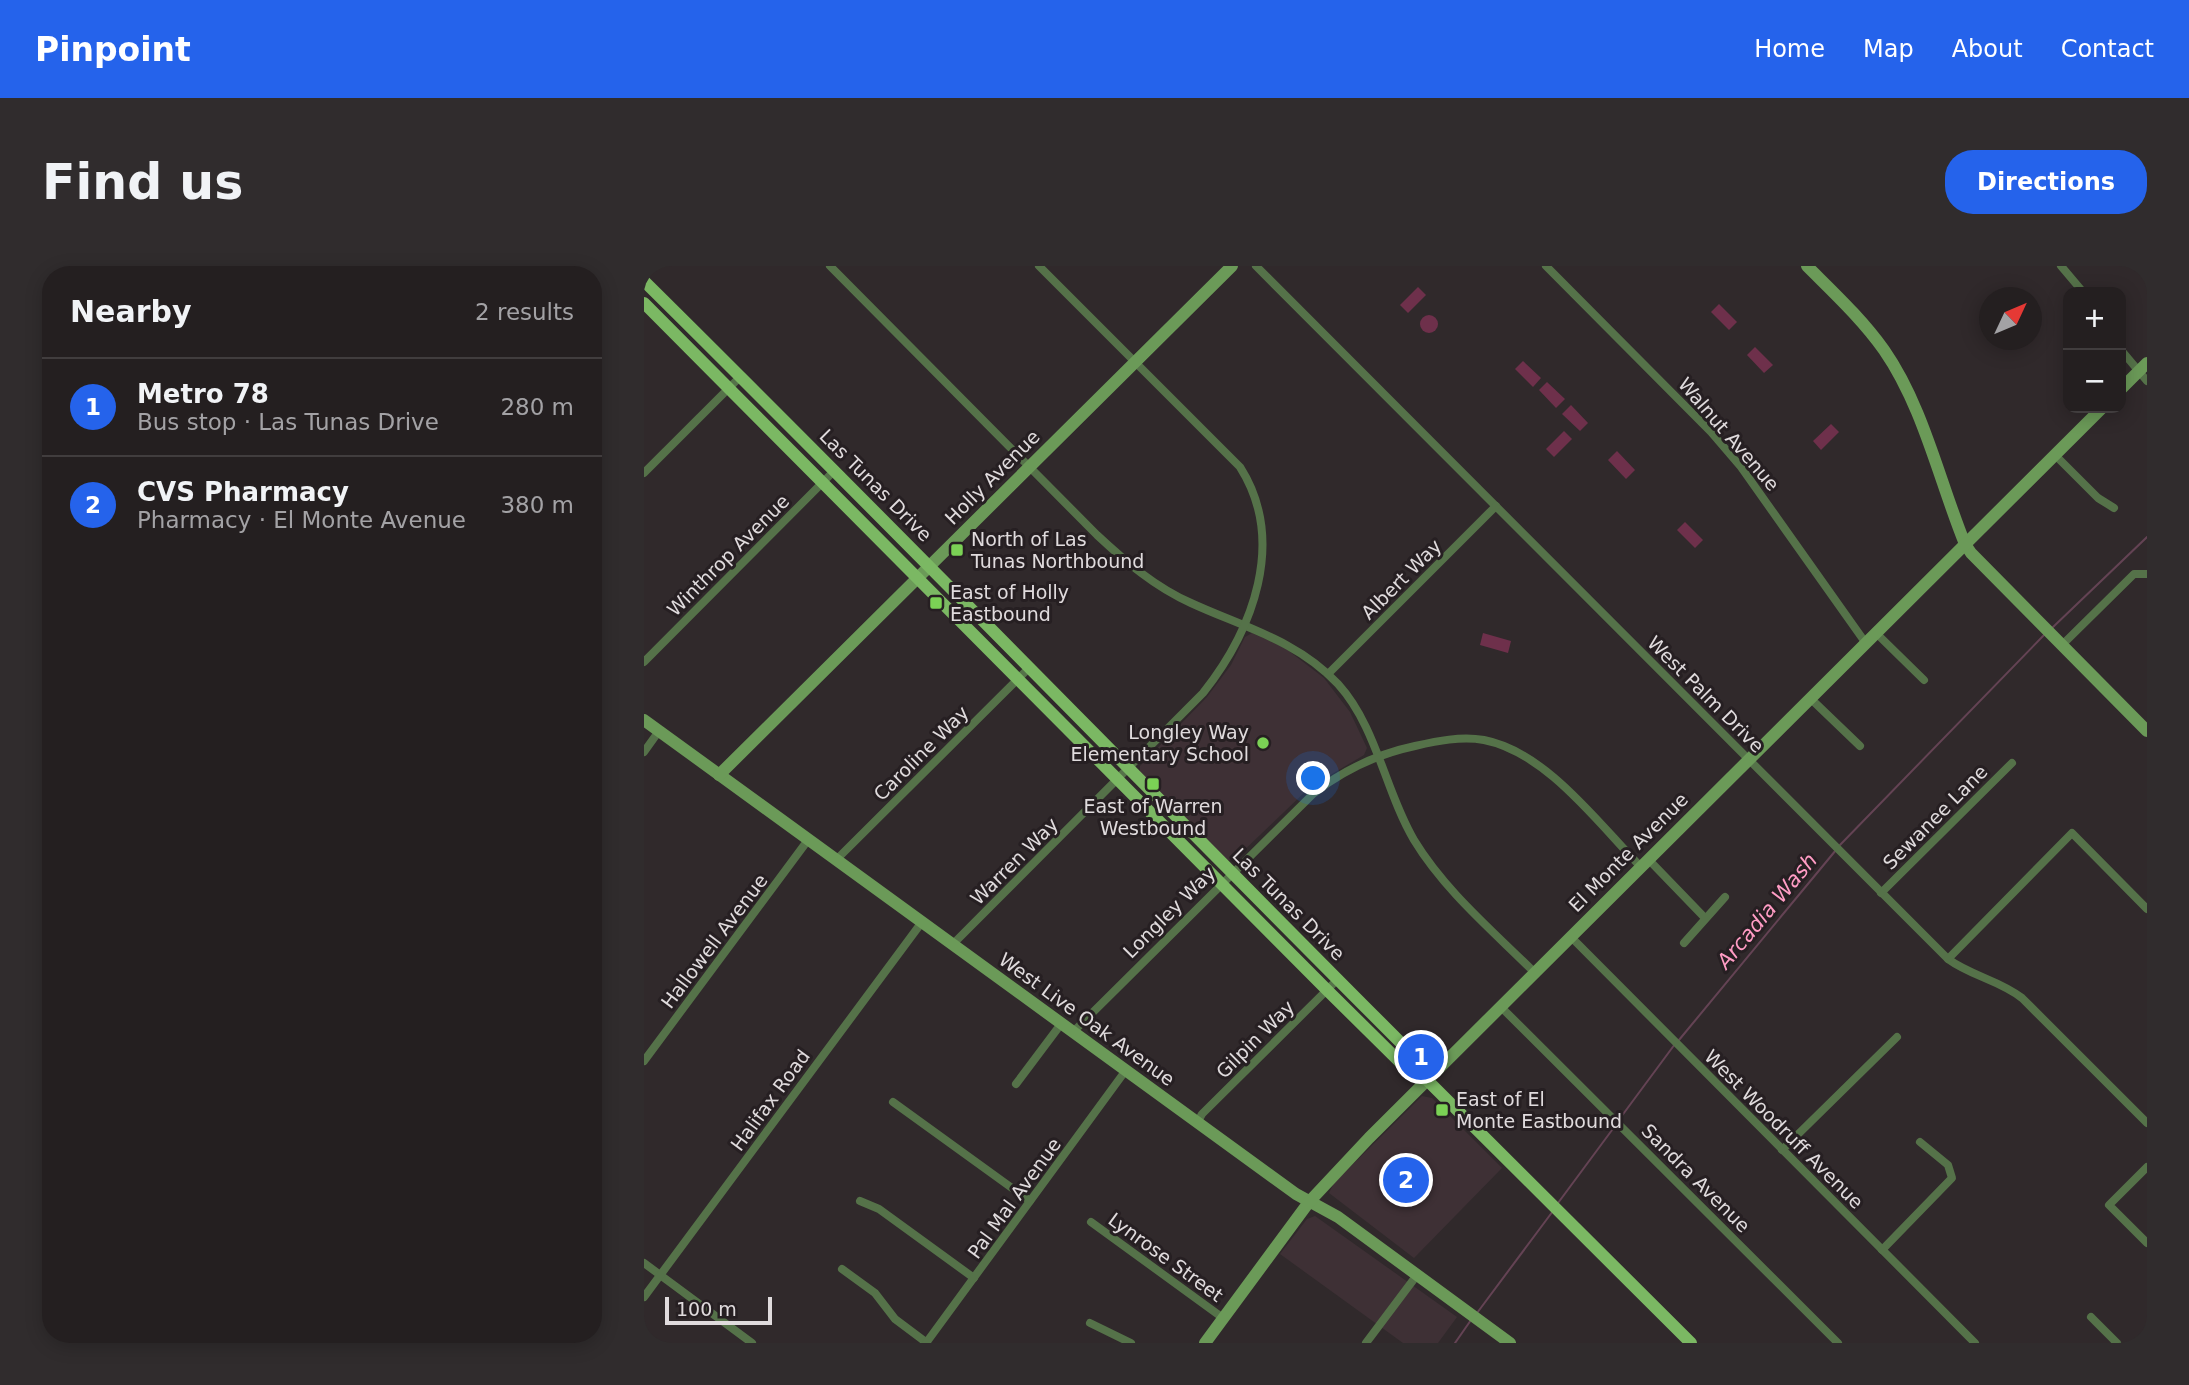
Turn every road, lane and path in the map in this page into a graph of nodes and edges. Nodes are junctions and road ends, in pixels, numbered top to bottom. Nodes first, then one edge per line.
1 (830, 266) edge
2 (1039, 266) edge
3 (1232, 266) edge
4 (1256, 266) edge
5 (1546, 266) edge
6 (1807, 266) edge
7 (2061, 266) edge
8 (644, 281) edge
9 (2079, 287) edge
10 (644, 303) edge
11 (2126, 355) edge
12 (1135, 362) junction
13 (2144, 372) edge
14 (740, 377) junction
15 (2126, 385) edge
16 (729, 388) junction
17 (2097, 413) edge
18 (2055, 455) junction
19 (1030, 466) junction
20 (835, 470) junction
21 (644, 473) edge
22 (823, 482) junction
23 (1496, 506) junction
24 (2114, 508) dead end
25 (1965, 544) junction
26 (930, 566) junction
27 (2144, 573) edge
28 (918, 578) junction
29 (1244, 624) junction
30 (1875, 632) junction
31 (1865, 642) junction
32 (2062, 645) junction
33 (644, 662) edge
34 (1028, 669) junction
35 (1328, 674) junction
36 (1018, 679) junction
37 (1924, 680) dead end
38 (1810, 698) junction
39 (644, 720) edge
40 (659, 731) junction
41 (2147, 731) edge
42 (1860, 746) dead end
43 (644, 752) edge
44 (1377, 757) junction
45 (1748, 759) junction
46 (2012, 763) dead end
47 (1128, 770) junction
48 (719, 775) junction
49 (1118, 780) junction
50 (808, 839) junction
51 (836, 860) junction
52 (1644, 863) junction
53 (1226, 878) junction
54 (1881, 893) junction
55 (1725, 897) dead end
56 (2147, 909) edge
57 (1705, 918) junction
58 (922, 922) junction
59 (1571, 937) junction
60 (1685, 943) dead end
61 (953, 944) junction
62 (1948, 958) junction
63 (1535, 973) junction
64 (1338, 979) junction
65 (1327, 990) junction
66 (1501, 1007) junction
67 (1061, 1024) junction
68 (1073, 1032) junction
69 (1897, 1037) dead end
70 (644, 1061) edge
71 (1126, 1070) junction
72 (1427, 1080) junction
73 (1016, 1084) dead end
74 (894, 1102) dead end
75 (1197, 1123) junction
76 (2147, 1123) edge
77 (1920, 1142) dead end
78 (1782, 1150) junction
79 (2147, 1167) edge
80 (1030, 1201) junction
81 (860, 1202) dead end
82 (1309, 1202) junction
83 (1091, 1222) dead end
84 (2147, 1243) edge
85 (1882, 1250) junction
86 (644, 1263) edge
87 (842, 1269) dead end
88 (660, 1275) junction
89 (1417, 1275) junction
90 (974, 1278) junction
91 (644, 1297) edge
92 (2091, 1317) dead end
93 (1223, 1318) junction
94 (1090, 1323) dead end
95 (752, 1343) edge
96 (927, 1343) edge
97 (1131, 1343) edge
98 (1205, 1343) edge
99 (1366, 1343) edge
100 (1510, 1343) edge
101 (1691, 1343) edge
102 (1838, 1343) edge
103 (1975, 1343) edge
104 (2117, 1343) edge

1 - 19 street
2 - 12 street, Warren Way
3 - 12 street, Holly Avenue
4 - 23 street, West Palm Drive
5 - 31 street, Walnut Avenue
6 - 25 street
7 - 9 street
8 - 14 main road, Las Tunas Drive
10 - 16 main road, Las Tunas Drive
11 - 13 street
12 - 19 street, Holly Avenue
12 - 29 street, Warren Way
13 - 15 street
14 - 16 street
14 - 20 main road, Las Tunas Drive
16 - 21 street
16 - 22 main road, Las Tunas Drive
17 - 18 street, El Monte Avenue
18 - 24 street
18 - 25 street, El Monte Avenue
19 - 26 street, Holly Avenue
19 - 29 street
20 - 22 street, Winthrop Avenue
20 - 26 main road, Las Tunas Drive
22 - 28 main road, Las Tunas Drive
22 - 33 street, Winthrop Avenue
23 - 35 street, Albert Way
23 - 45 street, West Palm Drive
25 - 30 street, El Monte Avenue
25 - 32 street
26 - 28 street, Holly Avenue
26 - 34 main road, Las Tunas Drive
27 - 32 street
28 - 36 main road, Las Tunas Drive
28 - 48 street, Holly Avenue
29 - 35 street
29 - 47 street, Warren Way
30 - 31 street, El Monte Avenue
30 - 37 street
31 - 38 street, El Monte Avenue
32 - 41 street
34 - 36 street, Caroline Way
34 - 47 main road, Las Tunas Drive
35 - 44 street
36 - 49 main road, Las Tunas Drive
36 - 51 street, Caroline Way
38 - 42 street
38 - 45 street, El Monte Avenue
39 - 40 street, West Live Oak Avenue
40 - 43 street
40 - 48 street, West Live Oak Avenue
44 - 52 street, Longley Way
44 - 53 street, Longley Way
44 - 63 street
45 - 52 street, El Monte Avenue
45 - 54 street, West Palm Drive
46 - 54 street, Sewanee Lane
47 - 49 street, Warren Way
47 - 53 main road, Las Tunas Drive
48 - 50 street, West Live Oak Avenue
49 - 53 main road, Las Tunas Drive
49 - 61 street, Warren Way
50 - 51 street, West Live Oak Avenue
50 - 70 street, Hallowell Avenue
51 - 58 street, West Live Oak Avenue
52 - 57 street, Longley Way
52 - 59 street, El Monte Avenue
53 - 64 main road, Las Tunas Drive
53 - 65 main road, Las Tunas Drive
53 - 68 street, Longley Way
54 - 62 street, West Palm Drive
55 - 57 street
56 - 62 street
57 - 60 street
58 - 61 street, West Live Oak Avenue
58 - 88 street, Halifax Road
59 - 63 street, El Monte Avenue
59 - 78 street, West Woodruff Avenue
61 - 67 street, West Live Oak Avenue
62 - 76 street, West Palm Drive
63 - 66 street, El Monte Avenue
64 - 65 street, Gilpin Way
64 - 72 main road, Las Tunas Drive
65 - 72 main road, Las Tunas Drive
65 - 75 street, Gilpin Way
66 - 72 street, El Monte Avenue
66 - 102 street, Sandra Avenue
67 - 68 street, West Live Oak Avenue
67 - 73 street
68 - 71 street, West Live Oak Avenue
69 - 78 street
71 - 75 street, West Live Oak Avenue
71 - 80 street, Pal Mal Avenue
72 - 82 street, El Monte Avenue
72 - 101 main road, Las Tunas Drive
74 - 80 street
75 - 82 street, West Live Oak Avenue
77 - 85 street
78 - 85 street, West Woodruff Avenue
79 - 84 street
80 - 90 street, Pal Mal Avenue
81 - 90 street
82 - 89 street, West Live Oak Avenue
82 - 93 street, El Monte Avenue
83 - 93 street, Lynrose Street
85 - 103 street, West Woodruff Avenue
86 - 88 street
87 - 96 street
88 - 91 street, Halifax Road
88 - 95 street
89 - 99 street
89 - 100 street, West Live Oak Avenue
90 - 96 street, Pal Mal Avenue
92 - 104 street
93 - 98 street, El Monte Avenue
94 - 97 street

